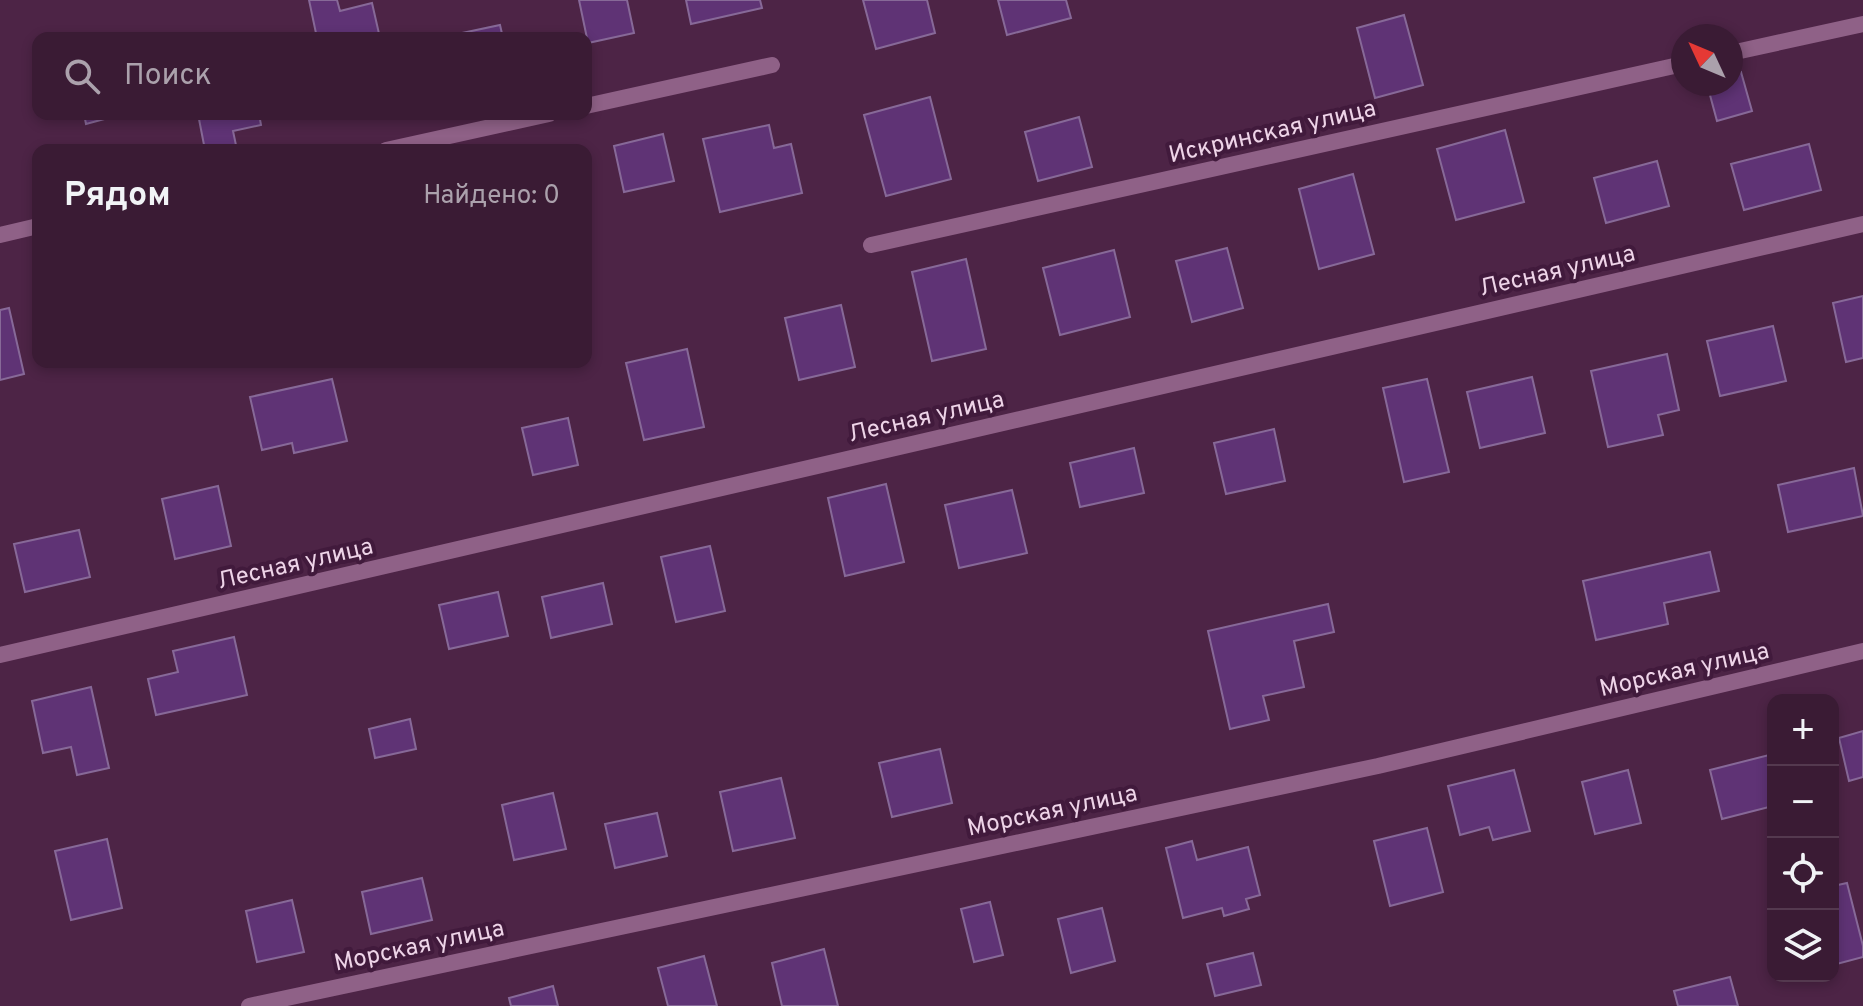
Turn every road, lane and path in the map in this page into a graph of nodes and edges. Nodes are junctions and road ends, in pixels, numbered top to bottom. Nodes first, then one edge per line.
1 (1863, 24) edge
2 (1743, 50) edge
3 (772, 65) dead end
4 (1671, 67) edge
5 (592, 105) edge
6 (522, 120) edge
7 (413, 144) edge
8 (1863, 224) edge
9 (32, 227) edge
10 (0, 235) edge
11 (871, 245) dead end
12 (1863, 651) edge
13 (0, 655) edge
14 (249, 1006) edge

1 - 2 street
3 - 5 street
4 - 11 street, Искринская улица
6 - 7 street
8 - 13 street, Лесная улица
9 - 10 street
12 - 14 street, Морская улица

